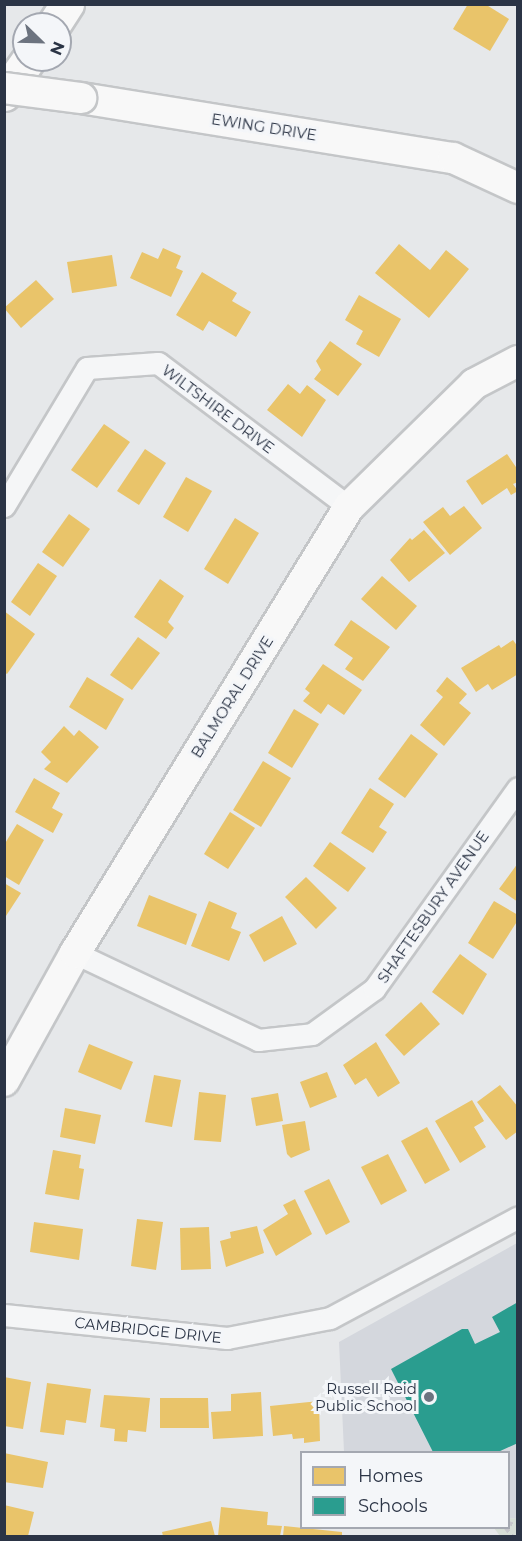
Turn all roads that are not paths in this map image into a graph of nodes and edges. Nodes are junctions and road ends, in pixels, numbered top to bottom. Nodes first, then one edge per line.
1 (20, 72) edge
2 (4, 88) edge
3 (4, 94) edge
4 (518, 188) edge
5 (518, 361) edge
6 (4, 506) edge
7 (349, 507) junction
8 (518, 788) edge
9 (75, 953) junction
10 (4, 1081) edge
11 (518, 1217) edge
12 (4, 1315) edge

1 - 3 highway
2 - 4 street, EWING DRIVE, bridge
5 - 7 street, BALMORAL DRIVE
6 - 7 street, WILTSHIRE DRIVE
7 - 9 street, BALMORAL DRIVE
8 - 9 street, SHAFTESBURY AVENUE
9 - 10 street, BALMORAL DRIVE
11 - 12 street, CAMBRIDGE DRIVE

